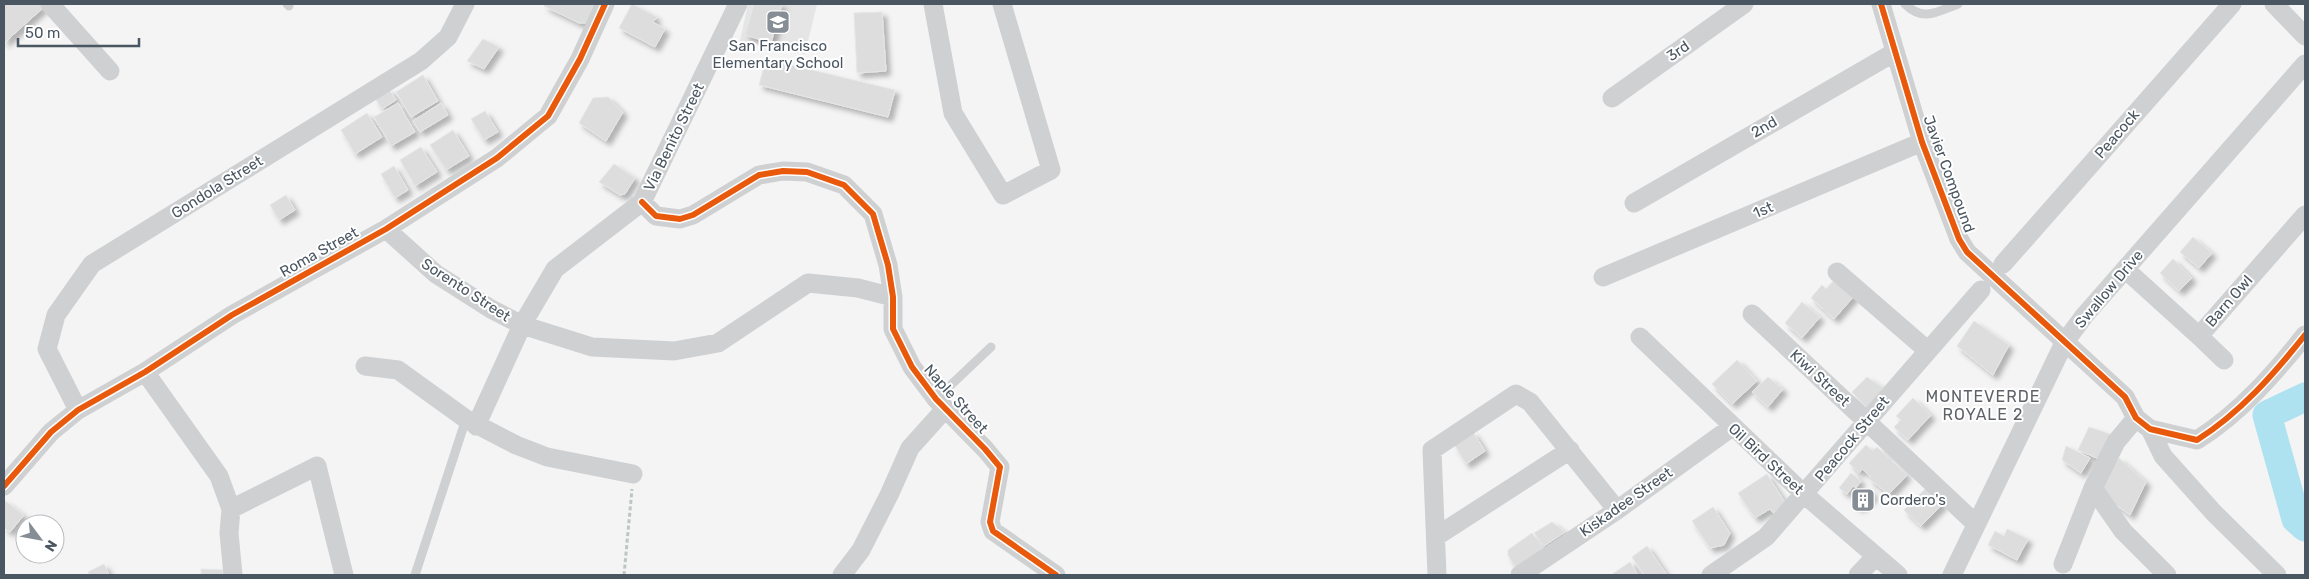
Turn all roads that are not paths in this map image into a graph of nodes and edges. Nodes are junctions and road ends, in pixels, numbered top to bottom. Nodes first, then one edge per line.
1 (50, 4) edge
2 (465, 4) edge
3 (604, 4) edge
4 (738, 4) edge
5 (933, 4) edge
6 (1002, 4) edge
7 (1744, 4) edge
8 (1881, 4) edge
9 (1905, 4) edge
10 (1958, 4) edge
11 (2232, 4) edge
12 (2274, 4) edge
13 (2305, 36) edge
14 (1895, 52) junction
15 (2305, 64) edge
16 (110, 71) dead end
17 (1612, 98) dead end
18 (1922, 142) junction
19 (642, 202) junction
20 (1634, 203) dead end
21 (2305, 215) edge
22 (386, 229) junction
23 (2003, 264) dead end
24 (2125, 269) junction
25 (1837, 272) dead end
26 (1603, 277) dead end
27 (1981, 290) dead end
28 (893, 297) junction
29 (1752, 314) dead end
30 (522, 325) junction
31 (2305, 335) edge
32 (2199, 336) junction
33 (1640, 337) dead end
34 (2064, 343) junction
35 (991, 348) dead end
36 (1928, 350) junction
37 (2224, 360) dead end
38 (365, 366) dead end
39 (145, 372) junction
40 (940, 404) junction
41 (78, 410) junction
42 (471, 422) junction
43 (1867, 422) junction
44 (2143, 424) junction
45 (1732, 427) junction
46 (1570, 450) junction
47 (633, 474) road end
48 (4, 486) edge
49 (2093, 488) junction
50 (1805, 495) junction
51 (231, 509) junction
52 (1616, 510) junction
53 (1976, 524) junction
54 (1437, 536) junction
55 (1875, 557) junction
56 (2060, 571) edge
57 (233, 575) edge
58 (344, 575) edge
59 (415, 575) edge
60 (842, 575) edge
61 (1056, 575) edge
62 (1437, 575) edge
63 (1520, 575) edge
64 (1711, 575) edge
65 (1858, 575) edge
66 (1898, 575) edge
67 (1952, 575) edge
68 (2167, 575) edge
69 (2277, 575) edge

1 - 16 street
2 - 41 street, Gondola Street
3 - 22 street, Roma Street
4 - 19 street, Via Benito Street
5 - 6 street
7 - 17 street, 3rd
8 - 14 street, Javier Compound
9 - 10 lane
11 - 23 street, Peacock
12 - 13 street
14 - 18 street, Javier Compound
14 - 20 street, 2nd
15 - 24 street, Swallow Drive
18 - 26 street, 1st
18 - 34 street, Javier Compound
19 - 28 street, Naple Street
19 - 30 street, Via Benito Street
21 - 32 street, Barn Owl
22 - 30 street, Sorento Street
22 - 39 street, Roma Street
24 - 32 street, Barn Owl
24 - 34 street, Swallow Drive
25 - 36 street
27 - 36 street, Peacock Street
28 - 30 street, Sorento Street
28 - 40 street, Naple Street
29 - 43 street, Kiwi Street
30 - 42 street, Via Benito Street
31 - 44 street
32 - 37 street
33 - 45 street, Oil Bird Street
34 - 44 street, Javier Compound
34 - 53 street, Swallow Drive
35 - 40 lane
36 - 43 street, Peacock Street
38 - 42 street
39 - 41 street, Roma Street
39 - 51 street
40 - 60 street
40 - 61 street, Naple Street
41 - 48 street, Roma Street
42 - 47 street
42 - 59 lane
43 - 50 street, Peacock Street
43 - 53 street, Kiwi Street
44 - 49 street
44 - 69 street, Javier Compound
45 - 50 street, Oil Bird Street
45 - 52 street, Kiskadee Street
46 - 52 street
46 - 54 street
46 - 54 street
49 - 56 street
49 - 68 street
50 - 55 street, Oil Bird Street
50 - 64 street, Peacock Street
51 - 57 street
51 - 58 street
52 - 63 street, Kiskadee Street
53 - 67 street, Swallow Drive
54 - 62 street
55 - 65 street
55 - 66 street, Oil Bird Street

